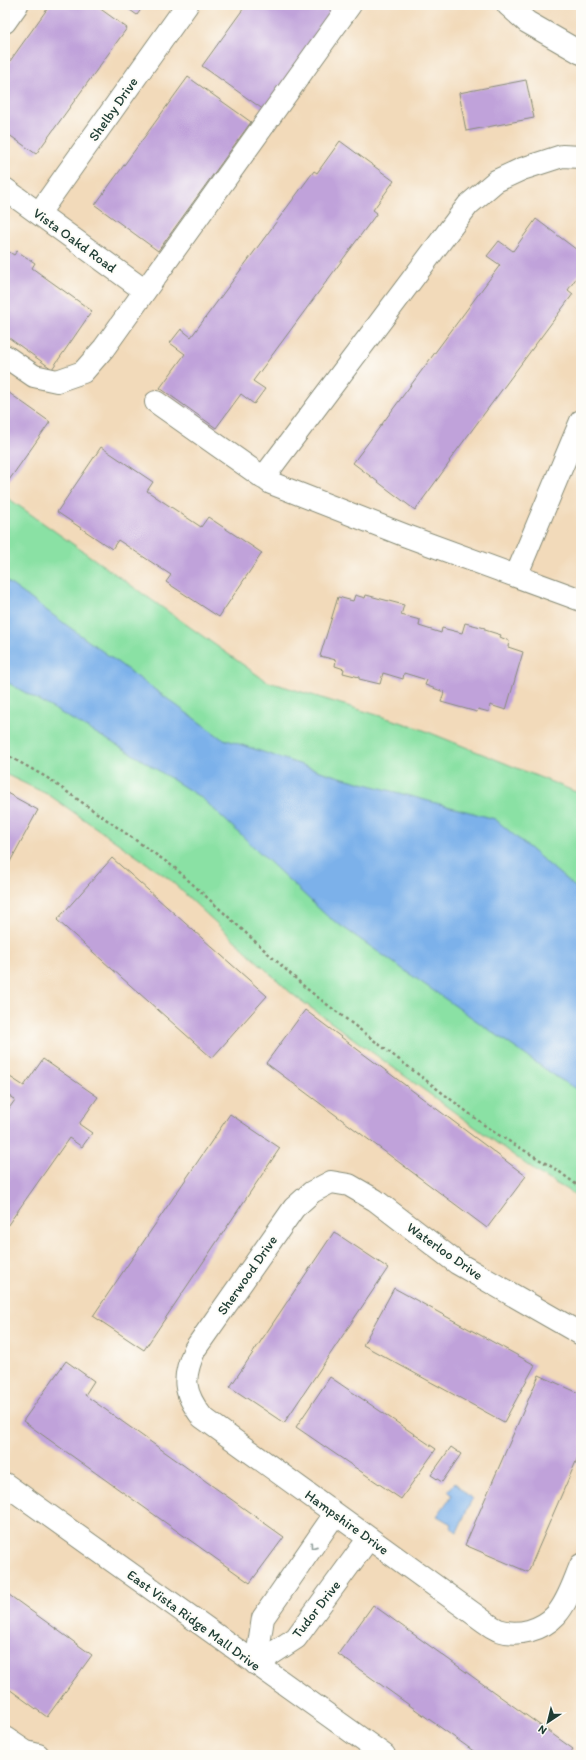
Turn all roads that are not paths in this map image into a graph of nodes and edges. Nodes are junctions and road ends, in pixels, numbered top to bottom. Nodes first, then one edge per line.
1 (17, 5) edge
2 (187, 5) edge
3 (350, 5) edge
4 (508, 5) edge
5 (5, 22) edge
6 (581, 53) edge
7 (581, 156) edge
8 (5, 189) edge
9 (39, 213) junction
10 (145, 290) junction
11 (5, 356) edge
12 (156, 402) dead end
13 (581, 421) edge
14 (264, 478) junction
15 (516, 576) junction
16 (581, 600) edge
17 (331, 1182) joint
18 (581, 1334) edge
19 (186, 1384) joint
20 (5, 1484) edge
21 (336, 1514) junction
22 (369, 1538) junction
23 (581, 1565) edge
24 (256, 1664) junction
25 (5, 1738) edge
26 (38, 1755) edge
27 (384, 1755) edge

1 - 5 street
2 - 9 street, Shelby Drive
3 - 10 street
4 - 6 street
7 - 14 street
8 - 9 street, Vista Oakd Road
9 - 10 street, Vista Oakd Road
10 - 11 street
12 - 14 street
13 - 15 street
14 - 15 street
15 - 16 street
17 - 18 street, Waterloo Drive
17 - 19 street, Sherwood Drive
19 - 21 street, Hampshire Drive
20 - 24 street, East Vista Ridge Mall Drive
21 - 22 street, Hampshire Drive
21 -> 24 street
22 - 23 street, Hampshire Drive
22 - 24 street, Tudor Drive
24 - 27 street, East Vista Ridge Mall Drive
25 - 26 street

